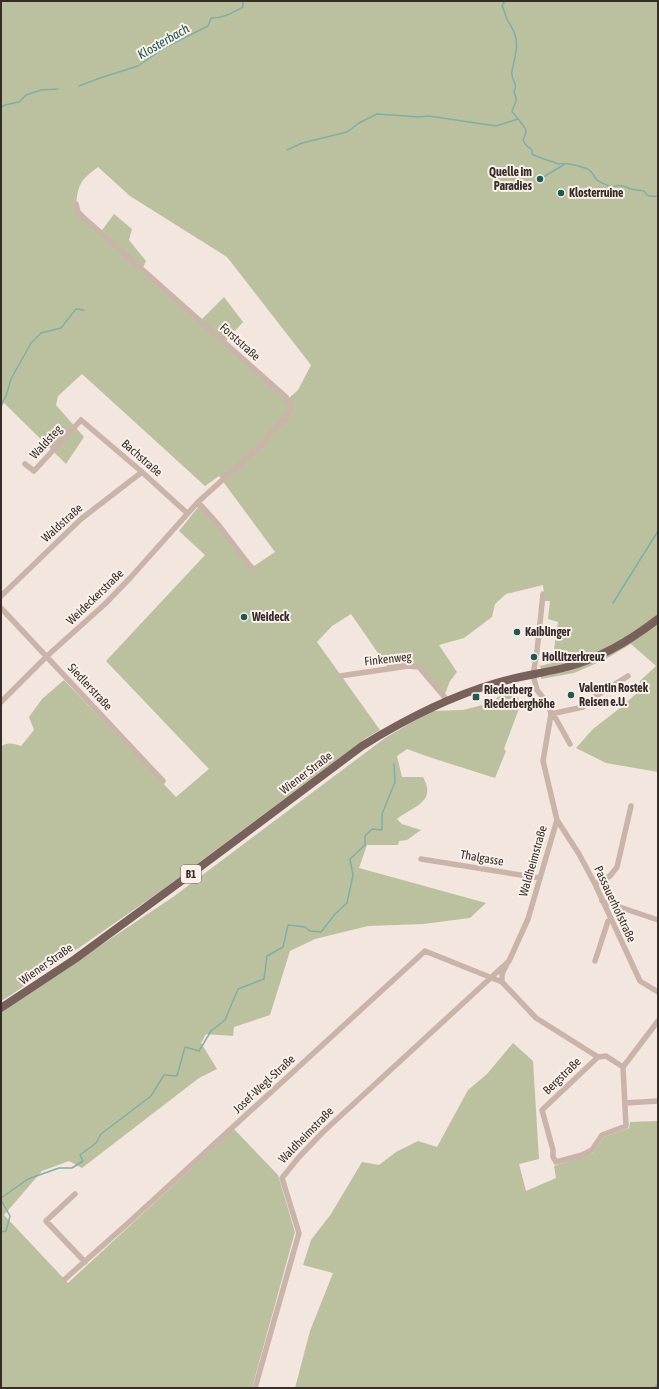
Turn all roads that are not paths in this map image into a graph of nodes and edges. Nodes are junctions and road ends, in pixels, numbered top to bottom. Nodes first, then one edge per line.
1 (76, 204) dead end
2 (82, 420) joint
3 (25, 464) dead end
4 (142, 472) junction
5 (198, 502) junction
6 (187, 513) junction
7 (253, 570) dead end
8 (543, 594) dead end
9 (1, 596) edge
10 (1, 608) edge
11 (658, 619) edge
12 (47, 656) junction
13 (533, 674) junction
14 (340, 676) dead end
15 (628, 676) dead end
16 (447, 700) junction
17 (1, 702) edge
18 (551, 714) junction
19 (570, 744) dead end
20 (163, 781) dead end
21 (630, 806) dead end
22 (556, 820) junction
23 (421, 859) dead end
24 (539, 878) junction
25 (595, 884) junction
26 (602, 901) junction
27 (611, 920) junction
28 (658, 920) edge
29 (509, 960) junction
30 (594, 961) dead end
31 (490, 977) junction
32 (502, 982) junction
33 (658, 992) edge
34 (1, 1008) edge
35 (658, 1021) edge
36 (598, 1057) junction
37 (623, 1067) junction
38 (658, 1101) edge
39 (625, 1103) junction
40 (75, 1194) dead end
41 (85, 1262) junction
42 (65, 1279) dead end
43 (255, 1388) edge

1 - 5 street, Forststraße
2 - 3 street, Waldsteg
2 - 4 street, Bachstraße
4 - 6 street, Bachstraße
4 - 9 street, Waldstraße
5 - 6 street, Weideckerstraße
5 - 7 street
6 - 12 street, Weideckerstraße
8 - 13 street
10 - 12 street, Siedlerstraße
11 - 13 main road, Wiener Straße / B1
12 - 17 street, Weideckerstraße
12 - 20 street, Siedlerstraße
13 - 16 main road, Wiener Straße / B1
13 - 18 street
14 - 16 street, Finkenweg
15 - 18 street
16 - 34 main road, Wiener Straße / B1
18 - 19 street
18 - 22 street, Waldheimstraße
21 - 25 street
22 - 24 street, Waldheimstraße
22 - 25 street, Passauerhofstraße
23 - 24 street, Thalgasse
24 - 29 street, Waldheimstraße
25 - 26 street, Passauerhofstraße
26 - 27 street, Passauerhofstraße
26 - 28 street
27 - 30 street
27 - 33 street, Passauerhofstraße
29 - 31 street, Waldheimstraße
29 - 32 street, Waldheimstraße
31 - 32 street, Bergstraße
31 - 41 street, Josef-Wegl-Straße
31 - 43 street, Waldheimstraße
32 - 36 street, Bergstraße
35 - 37 street
36 - 37 street
36 - 39 street, Bergstraße
37 - 39 street
38 - 39 street
40 - 41 street
41 - 42 street, Josef-Wegl-Straße

